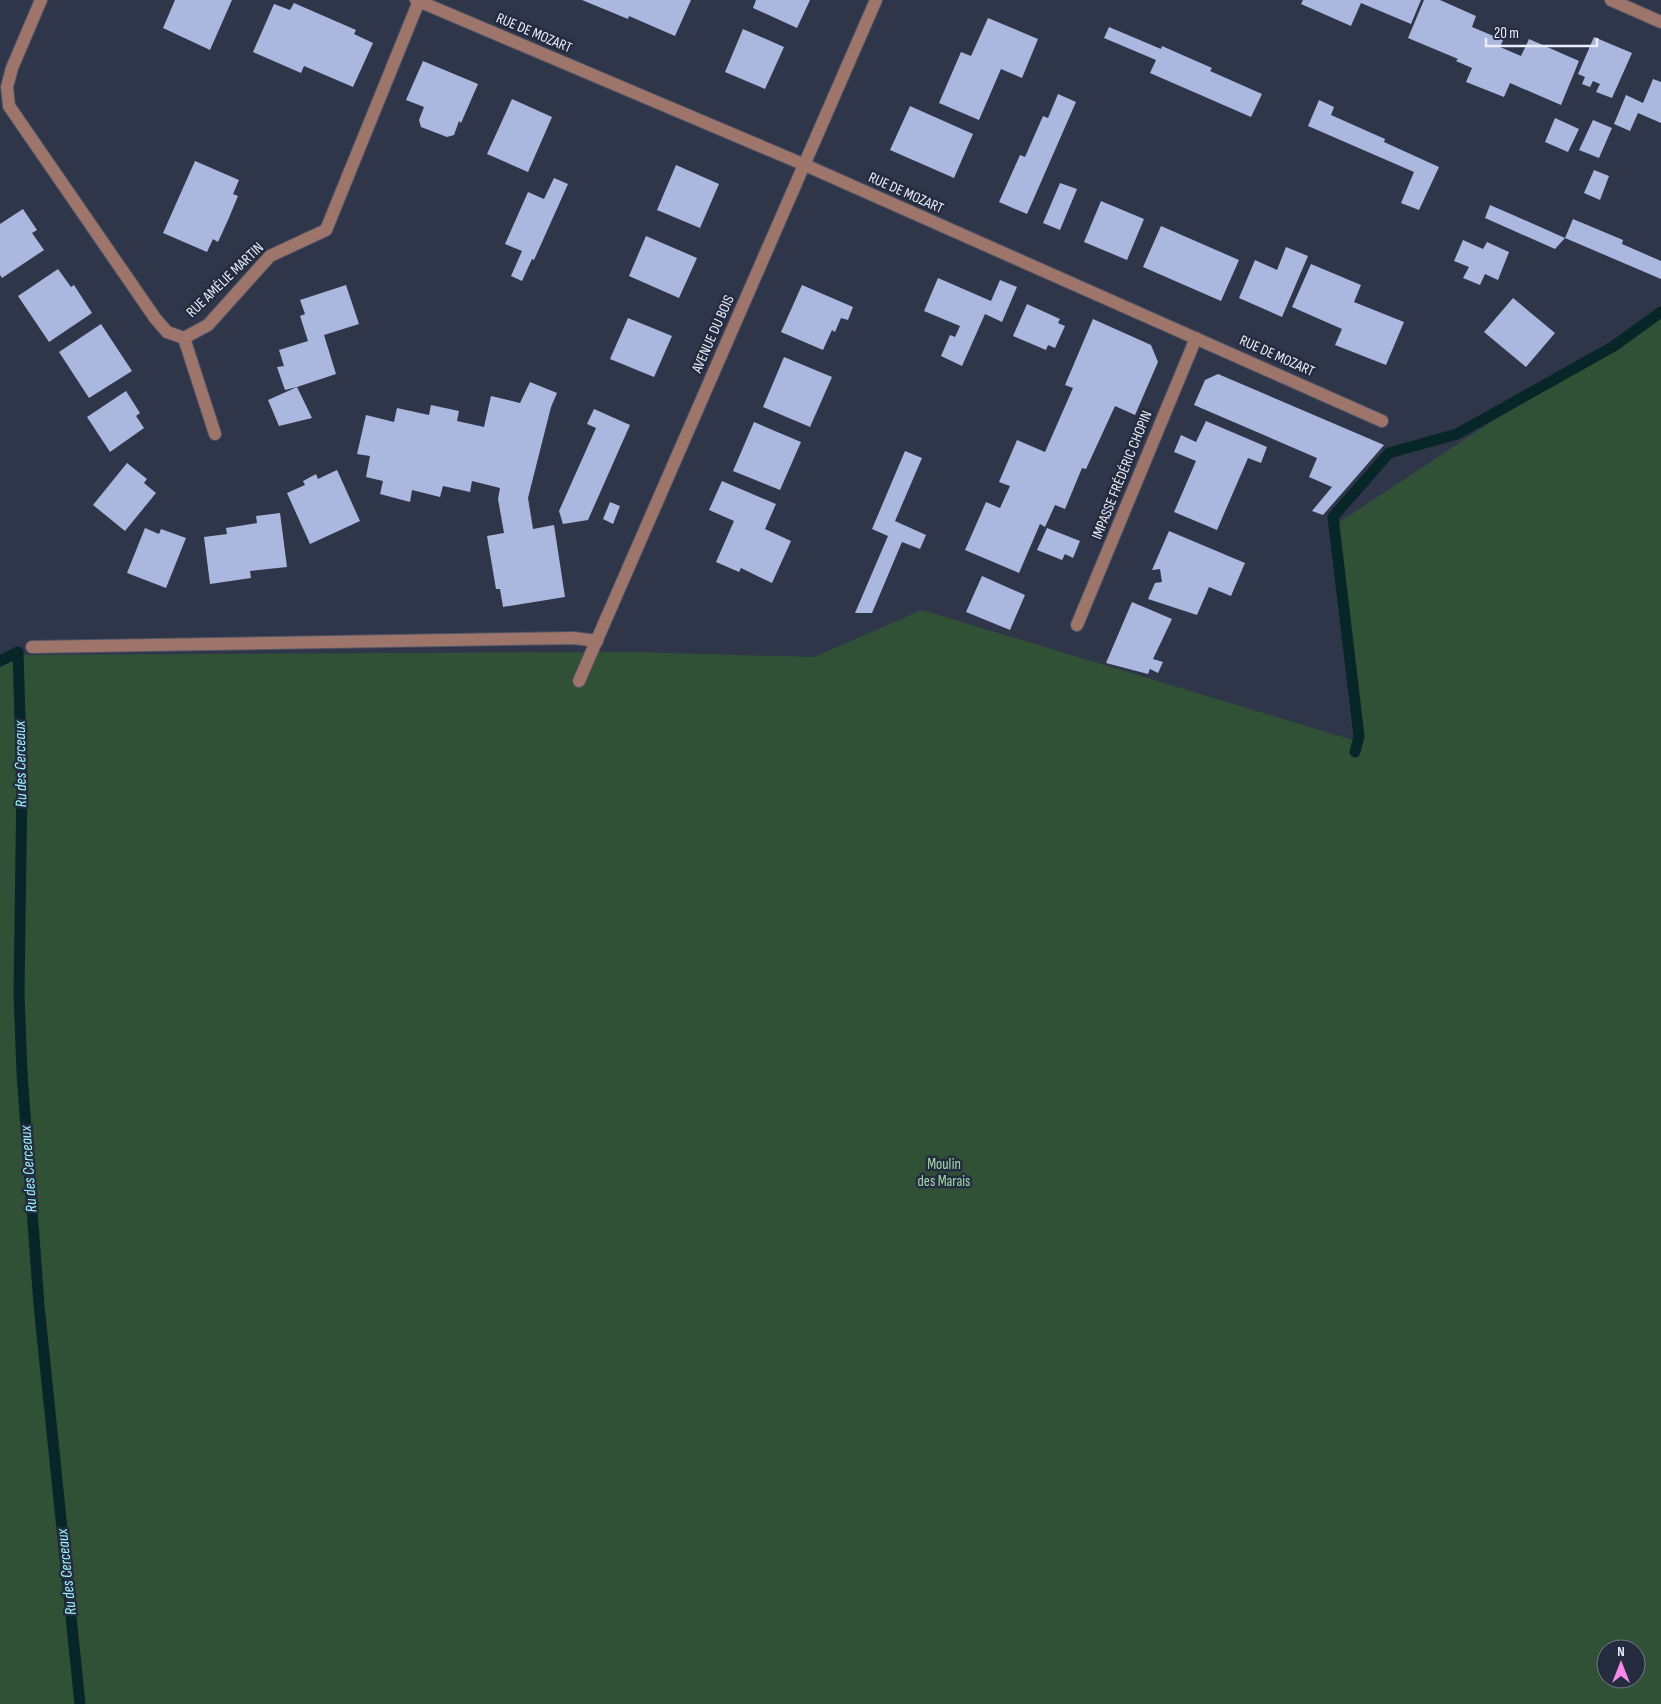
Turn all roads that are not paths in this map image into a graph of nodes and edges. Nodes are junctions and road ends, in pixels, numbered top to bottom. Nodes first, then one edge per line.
1 (41, 0) edge
2 (876, 0) edge
3 (1611, 0) edge
4 (418, 1) edge
5 (1661, 22) edge
6 (805, 165) junction
7 (184, 338) junction
8 (1196, 338) junction
9 (1382, 421) dead end
10 (215, 434) dead end
11 (1077, 625) dead end
12 (597, 641) junction
13 (32, 647) dead end
14 (579, 681) dead end

1 - 7 street, RUE AMÉLIE MARTIN
2 - 6 street, AVENUE DU BOIS
3 - 5 street
4 - 6 street, RUE DE MOZART
4 - 7 street, RUE AMÉLIE MARTIN
6 - 8 street, RUE DE MOZART
6 - 12 street, AVENUE DU BOIS
7 - 10 street
8 - 9 street, RUE DE MOZART
8 - 11 street, IMPASSE FRÉDÉRIC CHOPIN
12 - 13 street
12 - 14 street, AVENUE DU BOIS

